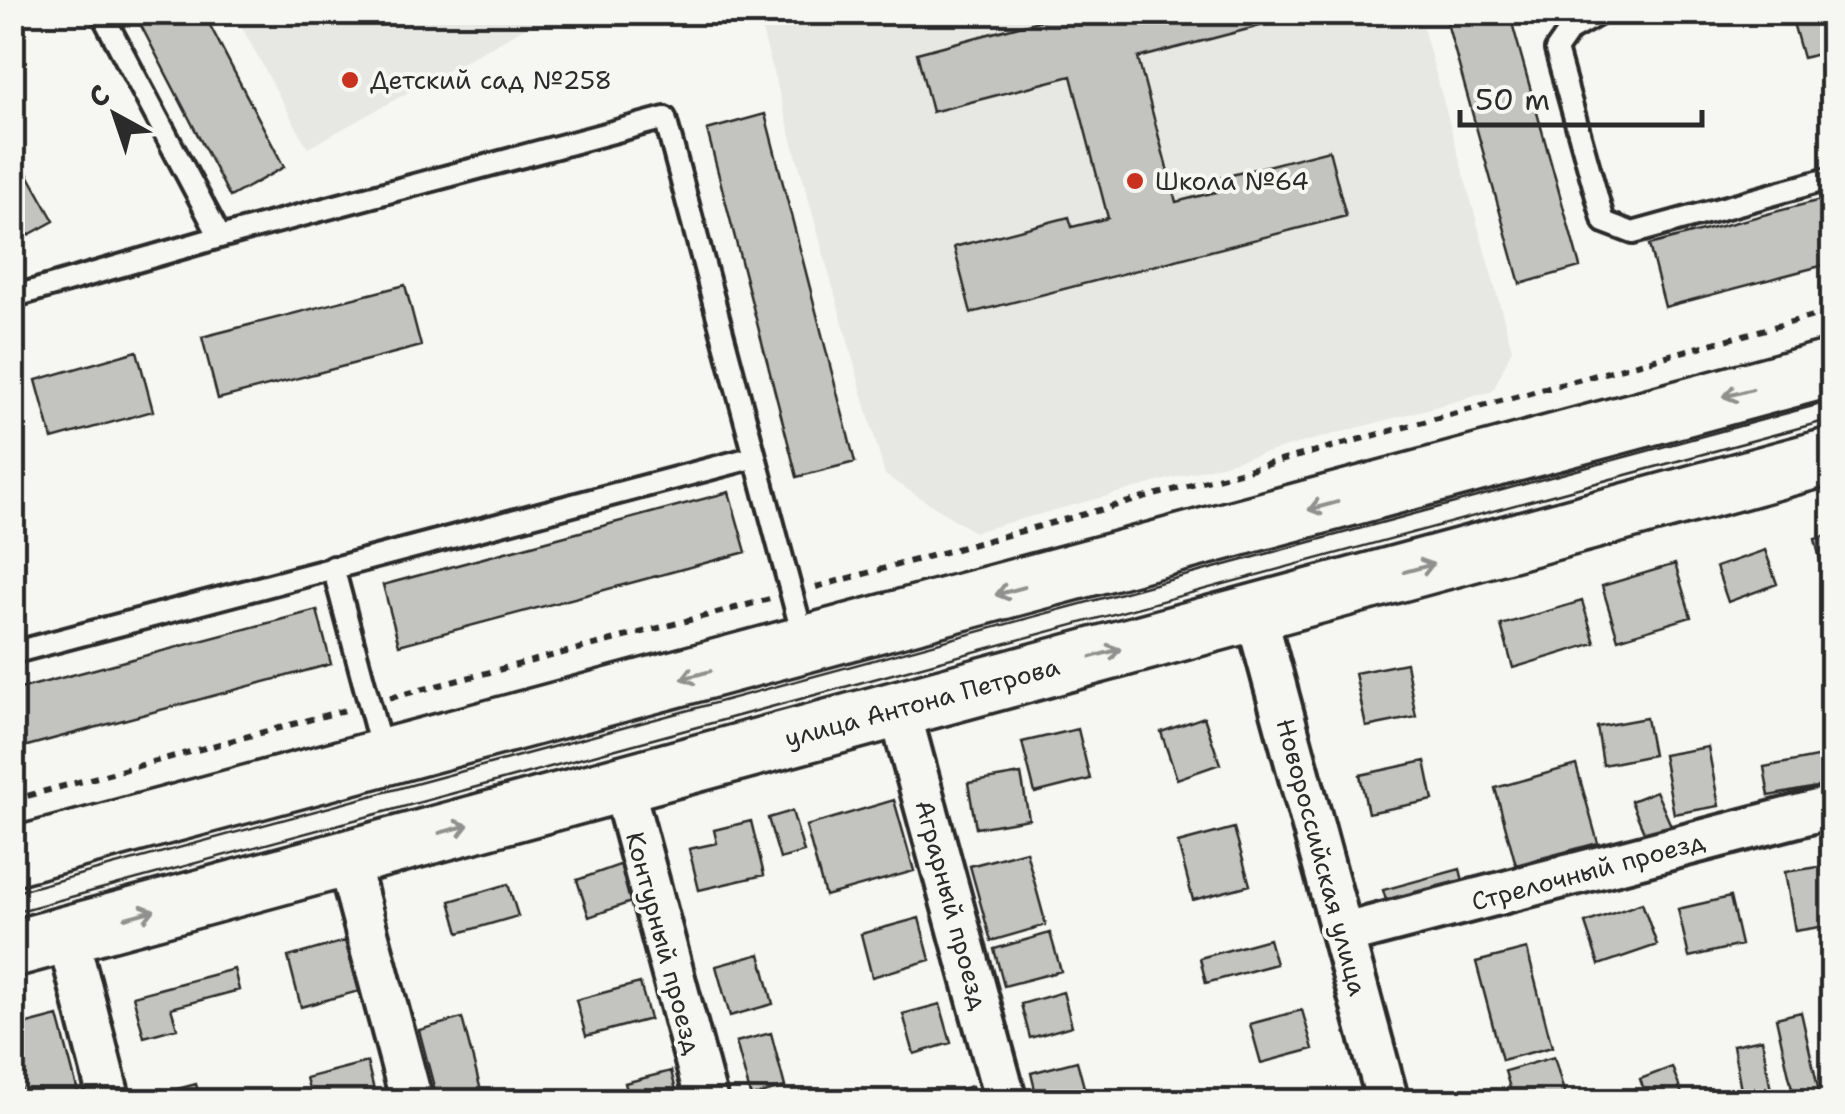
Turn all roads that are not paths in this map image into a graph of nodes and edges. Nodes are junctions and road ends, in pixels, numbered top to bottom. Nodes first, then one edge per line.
1 (102, 12) edge
2 (1602, 12) edge
3 (1832, 178) edge
4 (220, 237) junction
5 (12, 297) edge
6 (1832, 368) edge
7 (1832, 456) edge
8 (755, 457) junction
9 (332, 567) junction
10 (1255, 612) junction
11 (806, 646) junction
12 (12, 653) edge
13 (899, 709) junction
14 (384, 757) junction
15 (622, 784) junction
16 (1832, 807) edge
17 (12, 857) edge
18 (347, 858) junction
19 (67, 934) junction
20 (1344, 934) junction
21 (12, 949) edge
22 (110, 1102) edge
23 (412, 1102) edge
24 (707, 1102) edge
25 (1006, 1102) edge
26 (1388, 1102) edge

1 - 4 lane
2 - 3 lane
4 - 5 lane
4 - 8 lane
6 -> 11 main road
10 -> 7 main road, улица Антона Петрова
8 - 9 lane
8 - 11 lane
9 - 12 lane
9 - 14 lane
13 -> 10 main road, улица Антона Петрова
10 - 20 street, Новороссийская улица
11 -> 14 main road
13 - 15 main road, улица Антона Петрова
13 - 25 street, Аграрный проезд
14 - 17 main road
18 -> 15 main road, улица Антона Петрова
15 - 24 street, Контурный проезд
16 - 20 street, Стрелочный проезд
19 -> 18 main road, улица Антона Петрова
18 - 23 street
19 - 21 main road, улица Антона Петрова
19 - 22 street
20 - 26 street, Новороссийская улица

